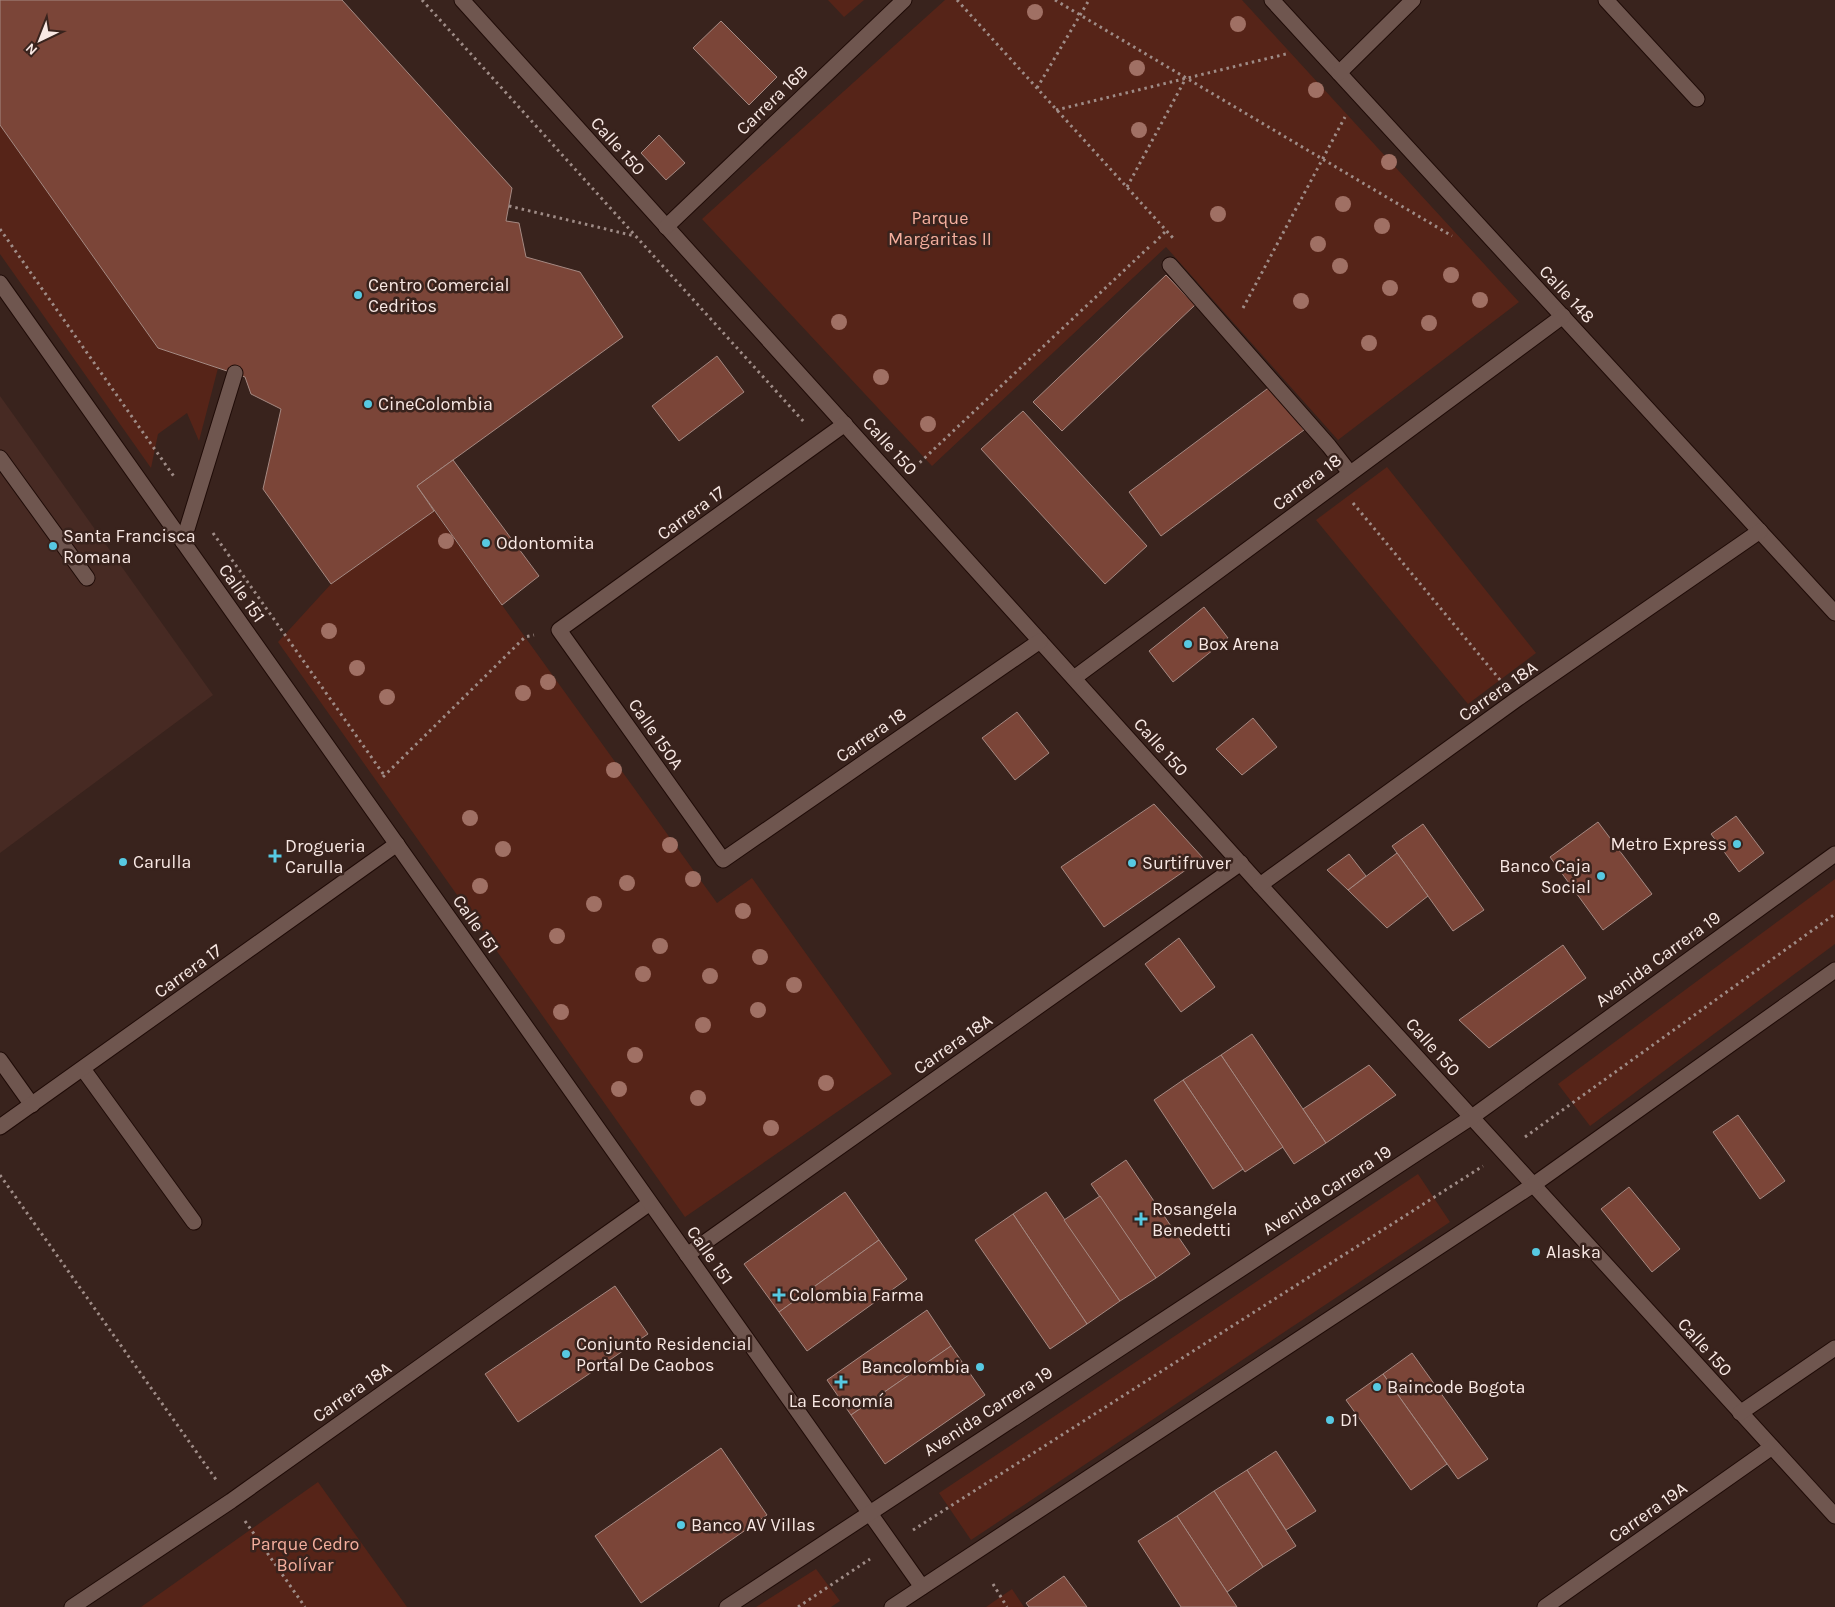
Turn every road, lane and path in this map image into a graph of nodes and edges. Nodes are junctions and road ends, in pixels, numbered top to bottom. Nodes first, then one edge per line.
1 (422, 0) edge
2 (904, 0) edge
3 (957, 0) edge
4 (1054, 0) edge
5 (1089, 0) edge
6 (1272, 0) edge
7 (1413, 0) edge
8 (1606, 0) edge
9 (469, 3) edge
10 (1080, 15) junction
11 (1316, 47) junction
12 (1339, 73) junction
13 (1187, 78) junction
14 (1036, 88) junction
15 (1357, 93) junction
16 (1698, 99) dead end
17 (1056, 110) junction
18 (1323, 158) junction
19 (1127, 187) junction
20 (509, 206) dead end
21 (666, 227) junction
22 (1166, 231) junction
23 (637, 237) junction
24 (1459, 240) dead end
25 (1180, 246) dead end
26 (1170, 265) dead end
27 (0, 283) edge
28 (1240, 312) dead end
29 (1563, 316) junction
30 (235, 373) dead end
31 (845, 424) junction
32 (822, 442) junction
33 (0, 458) edge
34 (1350, 473) junction
35 (898, 483) junction
36 (1336, 483) junction
37 (1760, 532) junction
38 (183, 542) junction
39 (87, 578) dead end
40 (1835, 613) edge
41 (559, 630) junction
42 (1040, 641) junction
43 (1074, 678) junction
44 (1517, 699) junction
45 (378, 781) dead end
46 (397, 844) junction
47 (1835, 854) edge
48 (723, 860) joint
49 (1241, 863) junction
50 (1260, 885) junction
51 (1835, 914) edge
52 (1835, 970) edge
53 (0, 1060) edge
54 (84, 1069) junction
55 (32, 1105) junction
56 (1472, 1117) junction
57 (0, 1127) edge
58 (1530, 1133) dead end
59 (1486, 1164) dead end
60 (0, 1175) edge
61 (1533, 1184) junction
62 (650, 1203) junction
63 (194, 1222) dead end
64 (688, 1255) junction
65 (1835, 1348) edge
66 (1740, 1413) junction
67 (1772, 1447) junction
68 (231, 1501) junction
69 (869, 1512) junction
70 (1835, 1516) edge
71 (892, 1544) junction
72 (993, 1584) dead end
73 (922, 1587) junction
74 (901, 1605) edge
75 (72, 1607) edge
76 (305, 1607) edge
77 (727, 1607) edge
78 (798, 1607) edge
79 (1007, 1607) edge
80 (1545, 1607) edge

1 - 23 path
2 - 21 street, Carrera 16B
3 - 14 path
4 - 10 path
5 - 10 path
6 - 11 street, Calle 148
7 - 12 street
8 - 16 street
9 - 21 street, Calle 150
10 - 13 path
10 - 14 path
11 - 12 street, Calle 148
11 - 13 path
12 - 15 street, Calle 148
13 - 17 path
13 - 18 path
13 - 19 path
14 - 17 path
15 - 18 path
15 - 29 street, Calle 148
17 - 19 path
18 - 24 path
18 - 28 path
19 - 22 path
20 - 23 path
21 - 23 path
21 - 31 street, Calle 150
22 - 25 path
22 - 35 path
23 - 32 path
26 - 34 street
27 - 38 street, Calle 151
29 - 34 street, Carrera 18
29 - 37 street, Calle 148
30 - 38 street
31 - 32 street, Carrera 17
31 - 35 street, Calle 150
32 - 41 street, Carrera 17
33 - 39 street
34 - 36 street, Carrera 18
35 - 42 street, Calle 150
36 - 43 street, Carrera 18
36 - 44 path
37 - 40 street, Calle 148
37 - 44 street, Carrera 18A
38 - 46 street, Calle 151
41 - 45 path
41 - 48 street, Calle 150A
42 - 43 street, Calle 150
42 - 48 street, Carrera 18
43 - 49 street, Calle 150
44 - 50 street, Carrera 18A
46 - 54 street, Carrera 17
46 - 62 street, Calle 151
47 - 56 street, Avenida Carrera 19
49 - 50 street, Calle 150
49 - 64 street, Carrera 18A
50 - 56 street, Calle 150
51 - 58 path
52 - 61 street
53 - 55 street
54 - 55 street, Carrera 17
54 - 63 street
55 - 57 street, Carrera 17
56 - 61 street, Calle 150
56 - 69 street, Avenida Carrera 19
59 - 71 path
60 - 68 path
61 - 66 street, Calle 150
61 - 73 street
62 - 64 street, Calle 151
62 - 68 street, Carrera 18A
64 - 69 street, Calle 151
65 - 66 street
66 - 67 street, Calle 150
67 - 70 street, Calle 150
67 - 80 street, Carrera 19A
68 - 75 street, Carrera 18A
68 - 76 path
69 - 71 street, Calle 151
69 - 77 street, Avenida Carrera 19
71 - 73 street, Calle 151
71 - 78 path
72 - 79 path
73 - 74 street

